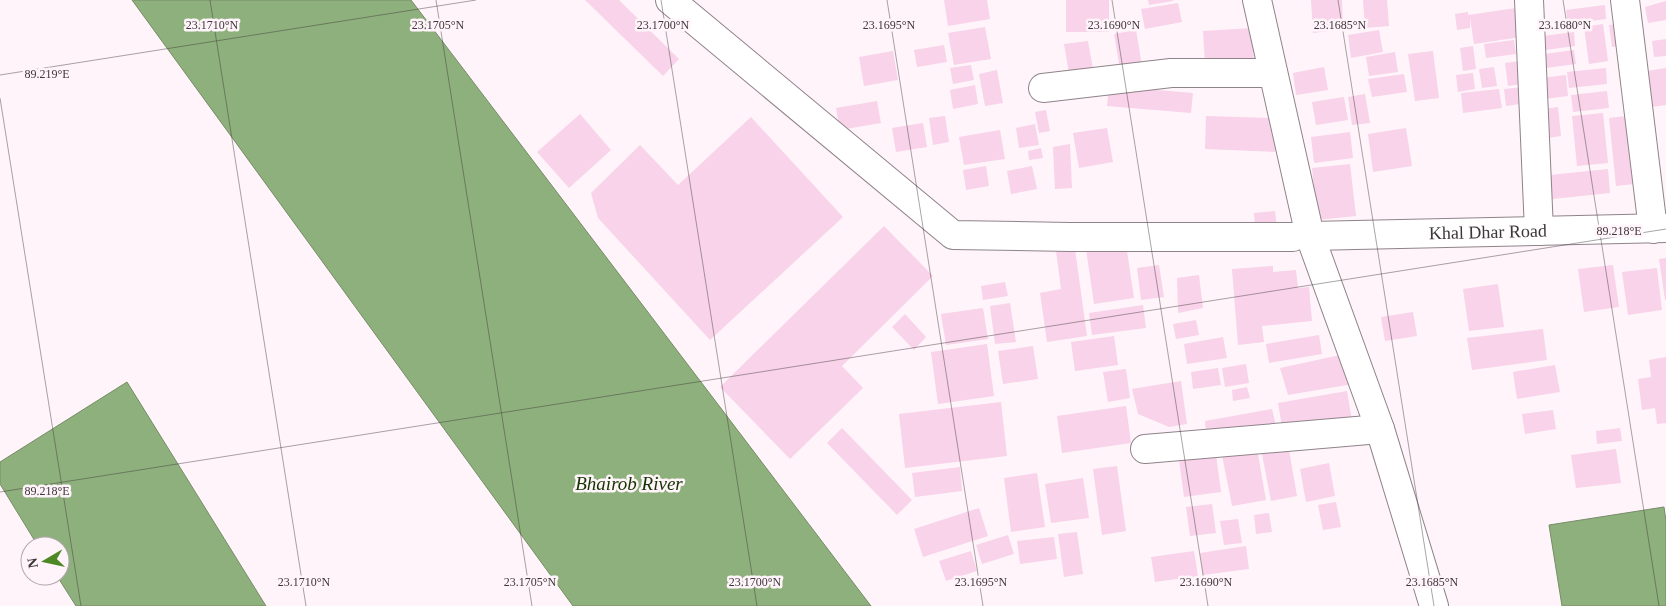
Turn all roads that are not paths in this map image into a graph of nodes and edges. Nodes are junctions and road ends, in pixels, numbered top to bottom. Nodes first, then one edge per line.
1 (670, 0) edge
2 (1257, 0) edge
3 (1529, 0) edge
4 (1625, 0) edge
5 (1273, 73) junction
6 (1043, 88) dead end
7 (1659, 228) edge
8 (1539, 231) junction
9 (1302, 236) junction
10 (1380, 429) junction
11 (1144, 449) dead end
12 (1434, 606) edge

1 - 9 street, Khal Dhar Road
2 - 5 street
3 - 8 street
4 - 7 street
5 - 6 street
5 - 9 street
7 - 8 street, Khal Dhar Road
8 - 9 street, Khal Dhar Road
9 - 10 street
10 - 11 street
10 - 12 street

